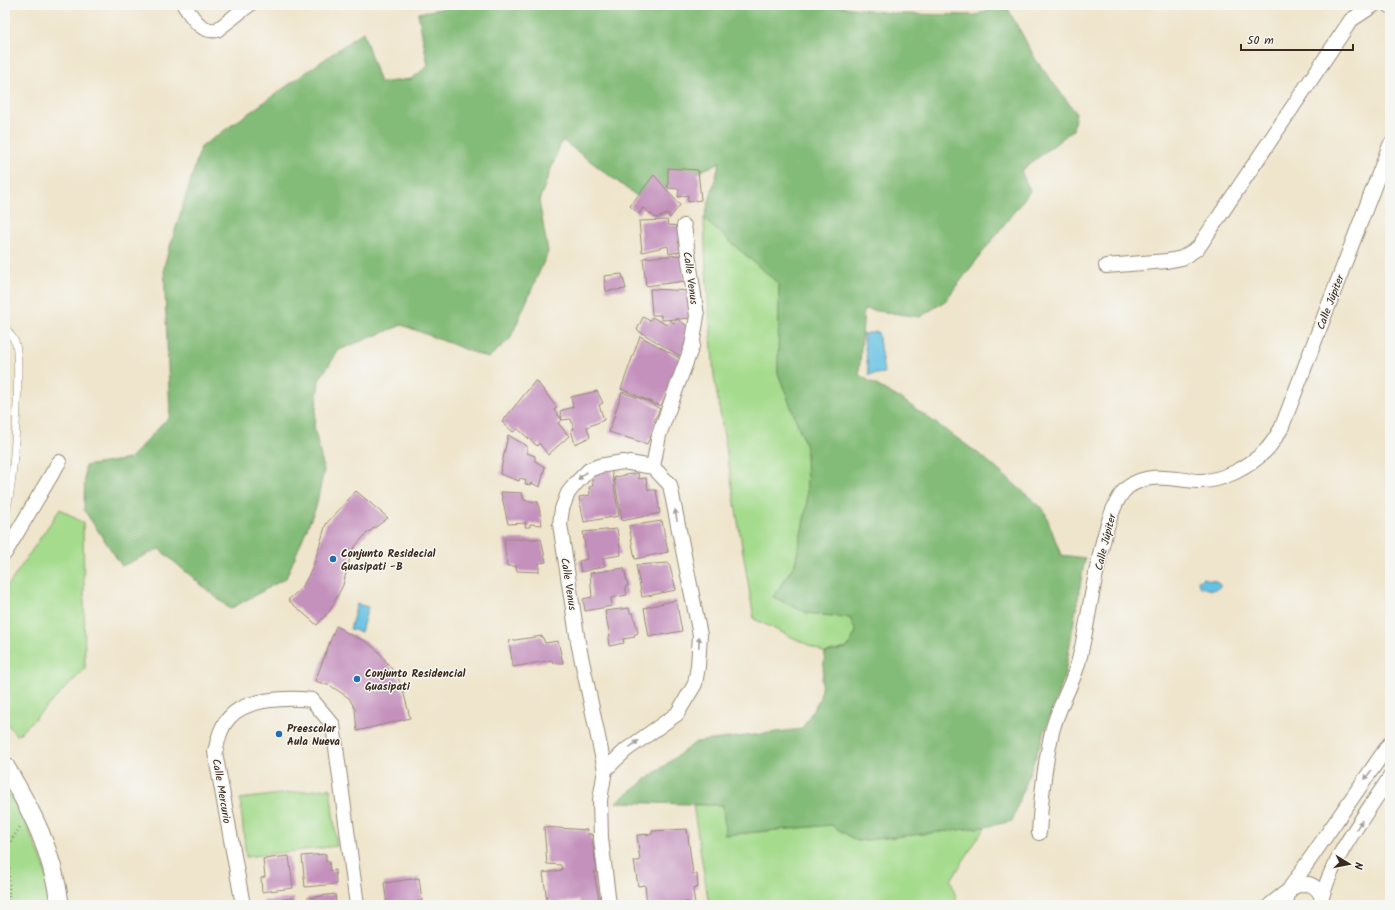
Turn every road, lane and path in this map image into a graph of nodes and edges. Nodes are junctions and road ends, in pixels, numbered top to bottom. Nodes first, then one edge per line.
1 (184, 5) edge
2 (249, 5) edge
3 (1374, 5) edge
4 (1390, 145) edge
5 (684, 226) dead end
6 (1106, 266) dead end
7 (5, 327) edge
8 (59, 462) dead end
9 (653, 467) junction
10 (5, 512) edge
11 (5, 553) edge
12 (1390, 743) edge
13 (5, 766) edge
14 (605, 770) junction
15 (1390, 777) edge
16 (25, 829) dead end
17 (1039, 833) dead end
18 (1290, 888) junction
19 (1321, 901) edge
20 (9, 905) edge
21 (60, 905) edge
22 (243, 905) edge
23 (357, 905) edge
24 (609, 905) edge
25 (1270, 905) edge
26 (1285, 905) edge

1 - 2 street
3 - 6 street
4 - 17 street, Calle Júpiter
5 - 9 street, Calle Venus
7 - 10 lane
8 - 11 street
14 -> 9 street
9 -> 14 street, Calle Venus
12 -> 18 street
13 - 21 street
14 - 24 street, Calle Venus
19 -> 15 street
16 - 20 path
18 - 19 street
18 - 25 street
18 - 26 street
22 - 23 street, Calle Mercurio

